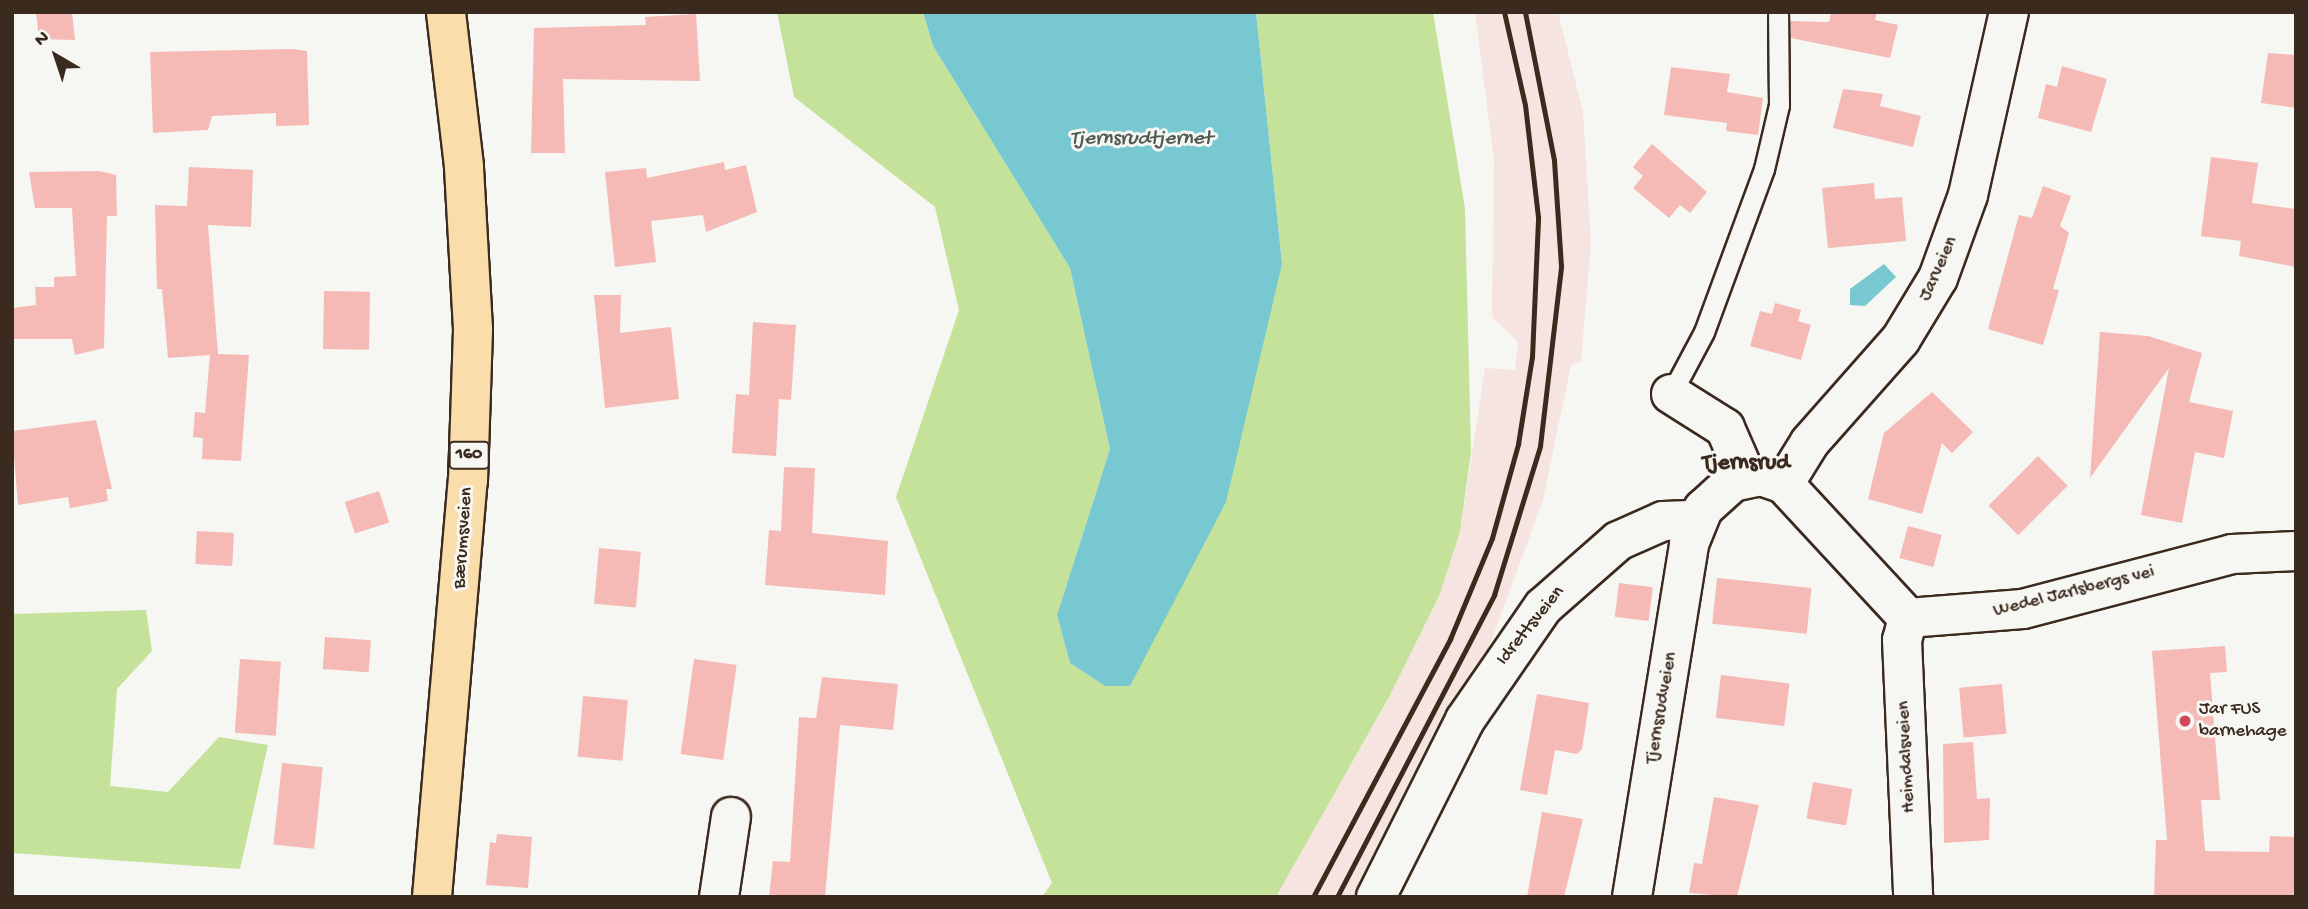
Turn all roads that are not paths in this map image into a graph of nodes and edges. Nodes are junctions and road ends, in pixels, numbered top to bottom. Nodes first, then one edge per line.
1 (446, 12) edge
2 (1777, 12) edge
3 (2009, 12) edge
4 (1671, 394) joint
5 (1746, 476) junction
6 (1784, 484) junction
7 (1697, 520) junction
8 (2296, 551) edge
9 (1908, 618) junction
10 (730, 817) dead end
11 (432, 897) edge
12 (719, 897) edge
13 (1376, 897) edge
14 (1632, 897) edge
15 (1913, 897) edge

1 - 11 main road, Bærumsveien / 160
2 - 4 lane
3 - 6 street, Jarveien
4 - 5 street
5 - 6 street
5 - 7 street
6 - 9 street
7 - 13 street, Idrettsveien
7 - 14 street, Tjernsrudveien
8 - 9 street, Wedel Jarlsbergs vei
9 - 15 street, Heimdalsveien
10 - 12 street

